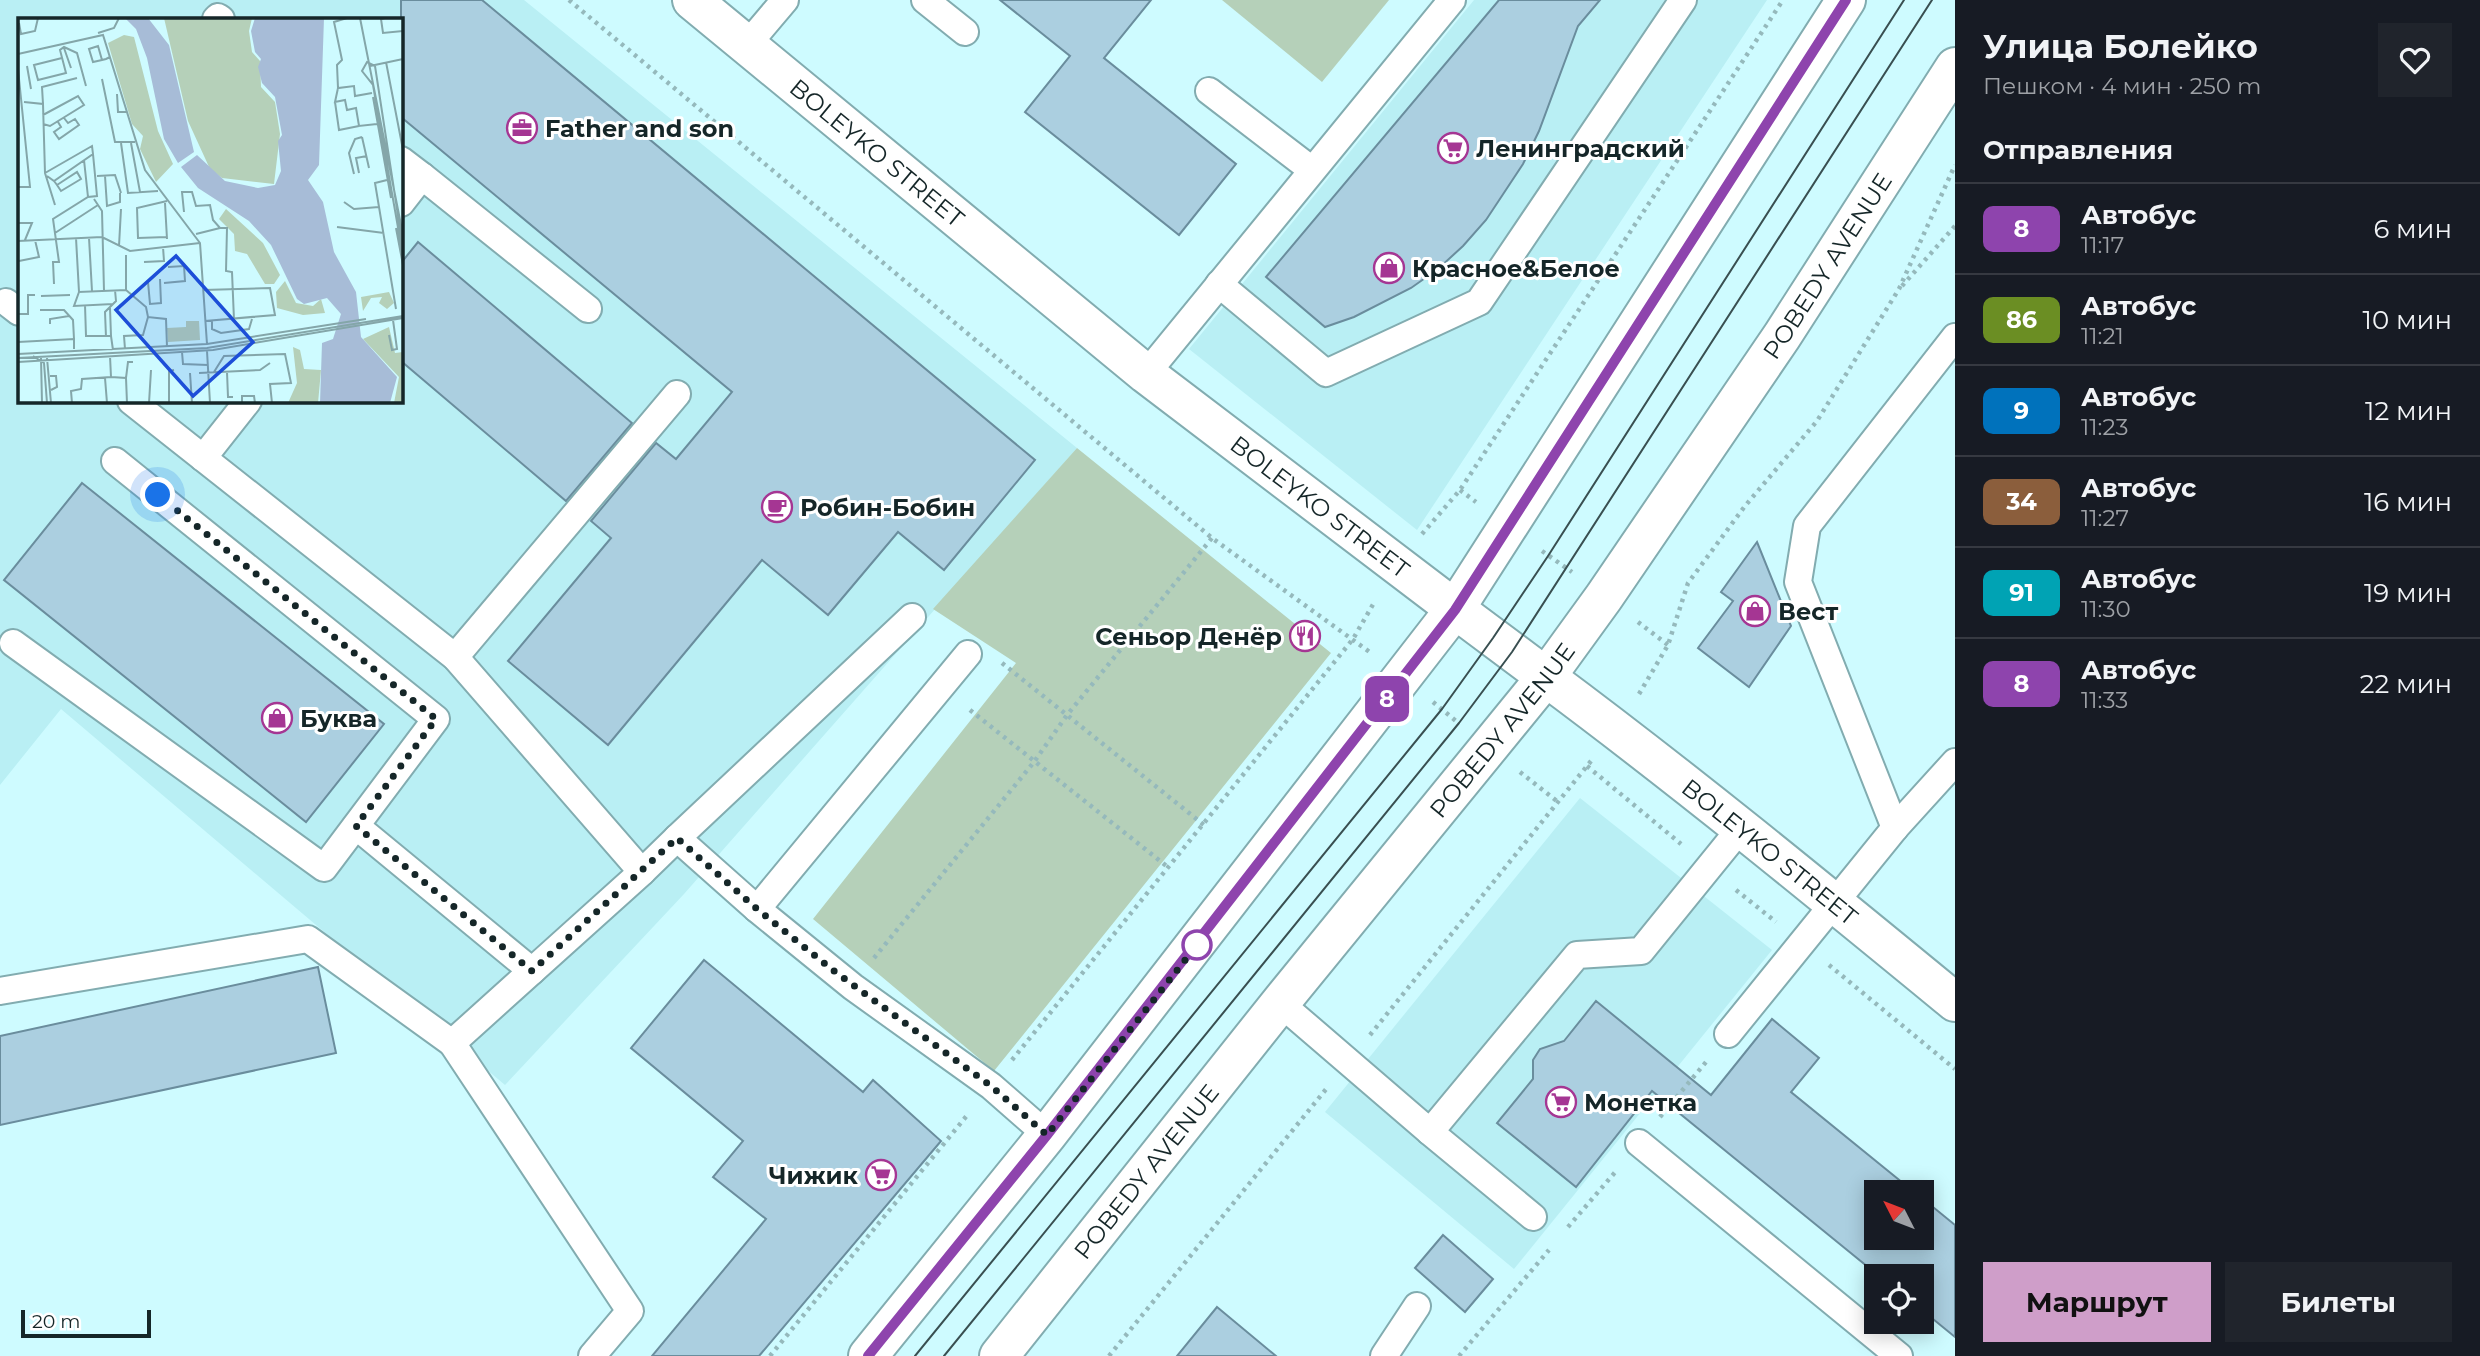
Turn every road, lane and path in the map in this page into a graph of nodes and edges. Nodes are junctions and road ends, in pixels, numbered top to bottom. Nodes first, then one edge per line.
1 (569, 0) edge
2 (692, 0) edge
3 (785, 0) edge
4 (925, 0) edge
5 (1452, 0) edge
6 (1683, 0) edge
7 (1783, 0) edge
8 (1846, 0) edge
9 (965, 32) dead end
10 (747, 45) junction
11 (1955, 67) edge
12 (1209, 91) dead end
13 (402, 161) edge
14 (1955, 165) edge
15 (1312, 170) junction
16 (422, 176) junction
17 (402, 203) edge
18 (1955, 226) edge
19 (1219, 284) junction
20 (1899, 289) junction
21 (588, 309) dead end
22 (1955, 337) edge
23 (1146, 374) junction
24 (677, 394) dead end
25 (132, 402) edge
26 (247, 402) edge
27 (203, 458) junction
28 (115, 461) dead end
29 (1460, 490) junction
30 (1510, 526) junction
31 (1212, 538) junction
32 (1395, 565) junction
33 (1604, 597) junction
34 (1455, 610) junction
35 (912, 617) dead end
36 (1353, 639) junction
37 (13, 643) dead end
38 (1668, 645) junction
39 (968, 654) dead end
40 (455, 657) junction
41 (995, 658) dead end
42 (1546, 677) junction
43 (970, 710) dead end
44 (1067, 715) junction
45 (1617, 730) junction
46 (1034, 762) junction
47 (1955, 762) edge
48 (1587, 766) junction
49 (1203, 825) junction
50 (356, 826) junction
51 (1895, 828) junction
52 (1740, 829) junction
53 (677, 838) junction
54 (1708, 867) junction
55 (1169, 868) junction
56 (642, 872) junction
57 (1834, 903) junction
58 (757, 909) junction
59 (1803, 944) junction
60 (532, 971) junction
61 (853, 987) junction
62 (0, 990) edge
63 (1955, 1002) edge
64 (1280, 1003) junction
65 (1728, 1034) joint
66 (452, 1043) junction
67 (1349, 1062) junction
68 (1955, 1069) edge
69 (991, 1086) junction
70 (1430, 1132) junction
71 (1047, 1135) junction
72 (1639, 1143) junction
73 (1533, 1217) dead end
74 (1567, 1228) dead end
75 (1549, 1250) dead end
76 (1417, 1306) dead end
77 (592, 1356) edge
78 (770, 1356) edge
79 (868, 1356) edge
80 (999, 1356) edge
81 (1109, 1356) edge
82 (1384, 1356) edge
83 (1459, 1356) edge
84 (1899, 1356) edge

1 - 31 path
2 - 10 main road, BOLEYKO STREET
3 - 10 lane
4 - 9 lane
5 - 15 lane
6 - 19 lane
7 - 29 path
8 - 30 main road
10 - 23 main road, BOLEYKO STREET
11 - 33 main road, POBEDY AVENUE
12 - 15 lane
13 - 16 lane
14 - 20 path
15 - 19 lane
16 - 17 lane
16 - 21 lane
18 - 20 path
19 - 23 lane
20 - 38 path
22 - 51 lane
23 - 32 main road, BOLEYKO STREET
24 - 40 lane
25 - 27 lane
26 - 27 lane
27 - 40 lane
28 - 50 lane
29 - 30 path
29 - 32 path
30 - 33 path
30 - 34 main road
31 - 36 path
31 - 44 path
32 - 34 main road, BOLEYKO STREET
32 - 36 path
33 - 38 path
33 - 42 main road, POBEDY AVENUE
34 - 42 main road, BOLEYKO STREET
34 - 71 main road
35 - 53 lane
36 - 49 path
37 - 50 lane
38 - 45 path
39 - 58 lane
40 - 56 lane
41 - 44 path
42 - 45 main road, BOLEYKO STREET
42 - 64 main road, POBEDY AVENUE
43 - 46 path
44 - 46 path
44 - 49 path
45 - 48 path
45 - 52 main road, BOLEYKO STREET
46 - 55 path
46 - 61 path
47 - 51 lane
48 - 54 path
48 - 67 path
49 - 55 path
50 - 60 lane
51 - 57 lane
52 - 54 lane
52 - 57 main road, BOLEYKO STREET
53 - 56 lane
53 - 58 lane
54 - 59 path
54 - 70 lane
55 - 69 path
56 - 60 lane
57 - 59 lane
57 - 63 main road, BOLEYKO STREET
58 - 61 lane
59 - 65 lane
59 - 68 path
60 - 66 lane
61 - 69 lane
62 - 66 lane
64 - 67 lane
64 - 80 main road, POBEDY AVENUE
65 - 72 path
66 - 77 lane
67 - 70 lane
67 - 81 path
69 - 71 lane
69 - 78 path
70 - 73 lane
71 - 79 main road
72 - 74 path
72 - 84 lane
75 - 83 path
76 - 82 lane

